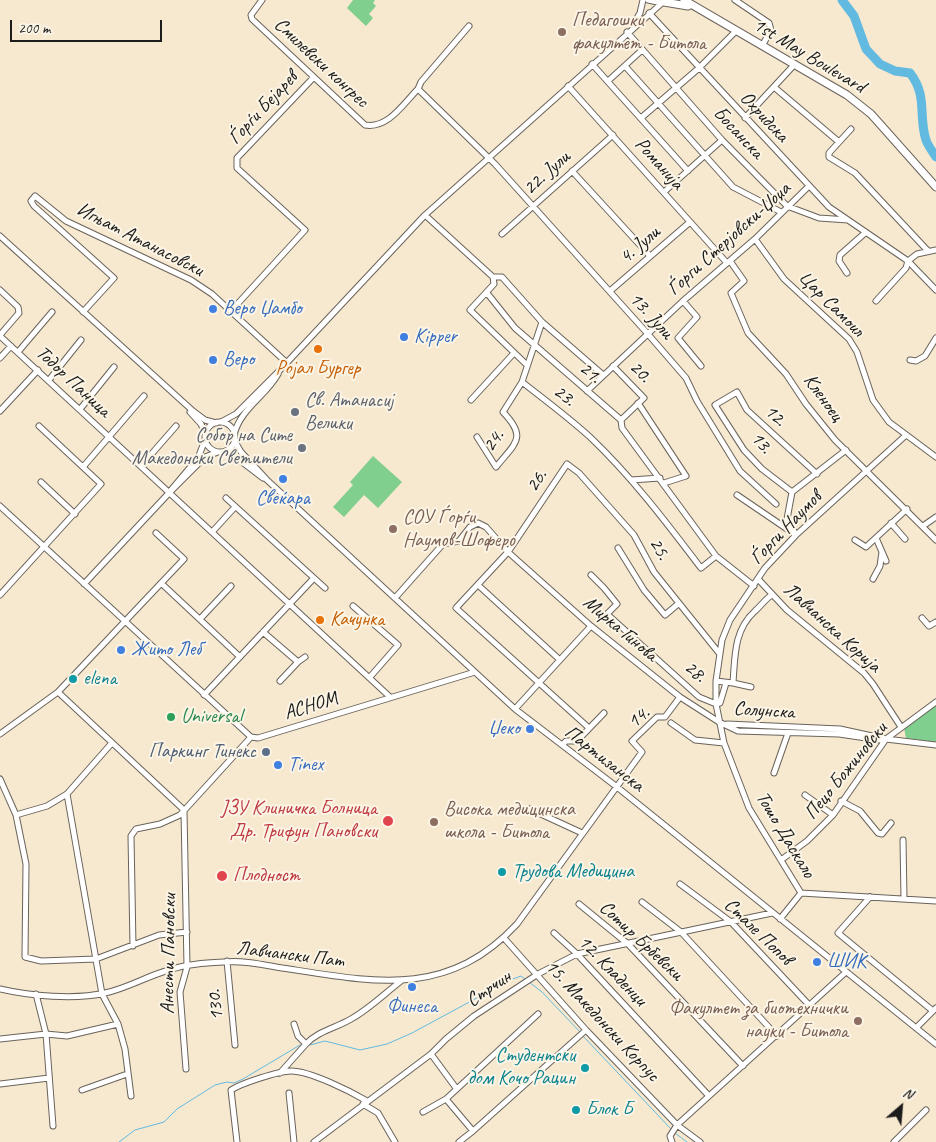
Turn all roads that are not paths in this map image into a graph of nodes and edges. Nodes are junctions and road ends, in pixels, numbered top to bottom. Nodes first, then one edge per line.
1 (262, 0) edge
2 (643, 0) edge
3 (648, 0) edge
4 (684, 0) edge
5 (735, 0) edge
6 (664, 1) edge
7 (696, 8) junction
8 (649, 13) junction
9 (470, 26) dead end
10 (629, 30) junction
11 (736, 31) junction
12 (762, 46) junction
13 (642, 50) junction
14 (592, 64) junction
15 (794, 65) junction
16 (625, 66) junction
17 (699, 68) junction
18 (313, 78) junction
19 (608, 81) junction
20 (568, 86) junction
21 (774, 87) junction
22 (676, 88) junction
23 (418, 89) junction
24 (657, 104) junction
25 (641, 118) junction
26 (745, 118) junction
27 (850, 129) dead end
28 (613, 135) junction
29 (722, 140) junction
30 (839, 142) junction
31 (704, 156) junction
32 (488, 158) junction
33 (572, 171) junction
34 (688, 171) junction
35 (809, 186) junction
36 (936, 187) edge
37 (664, 192) junction
38 (532, 206) junction
39 (787, 206) junction
40 (781, 212) junction
41 (425, 215) junction
42 (848, 220) junction
43 (690, 222) junction
44 (865, 233) junction
45 (502, 234) dead end
46 (0, 236) edge
47 (755, 239) junction
48 (936, 250) edge
49 (928, 251) junction
50 (650, 256) junction
51 (908, 261) junction
52 (728, 262) junction
53 (847, 273) dead end
54 (493, 277) junction
55 (0, 290) edge
56 (610, 291) junction
57 (936, 292) edge
58 (487, 293) junction
59 (683, 301) junction
60 (876, 301) dead end
61 (231, 311) junction
62 (52, 312) dead end
63 (83, 312) junction
64 (542, 322) junction
65 (648, 333) junction
66 (0, 336) edge
67 (936, 338) edge
68 (81, 340) dead end
69 (535, 345) junction
70 (11, 346) junction
71 (18, 352) junction
72 (514, 353) junction
73 (0, 358) edge
74 (910, 360) dead end
75 (287, 363) junction
76 (526, 365) junction
77 (613, 366) junction
78 (701, 366) dead end
79 (114, 367) dead end
80 (38, 370) junction
81 (280, 371) junction
82 (604, 375) junction
83 (49, 380) junction
84 (522, 382) junction
85 (587, 391) junction
86 (175, 395) junction
87 (144, 396) dead end
88 (0, 400) edge
89 (471, 400) dead end
90 (638, 403) junction
91 (6, 405) junction
92 (716, 405) joint
93 (81, 408) junction
94 (0, 411) edge
95 (620, 420) junction
96 (218, 422) junction
97 (39, 426) dead end
98 (176, 426) dead end
99 (205, 436) junction
100 (905, 436) junction
101 (110, 437) junction
102 (234, 437) junction
103 (477, 437) dead end
104 (846, 450) junction
105 (220, 451) junction
106 (936, 457) edge
107 (567, 464) joint
108 (141, 466) junction
109 (83, 467) junction
110 (867, 470) junction
111 (817, 474) junction
112 (267, 480) junction
113 (631, 480) junction
114 (662, 481) junction
115 (41, 482) dead end
116 (792, 492) junction
117 (169, 493) junction
118 (737, 495) dead end
119 (226, 498) dead end
120 (776, 504) dead end
121 (0, 506) edge
122 (235, 507) junction
123 (907, 509) junction
124 (75, 514) junction
125 (936, 517) edge
126 (892, 523) junction
127 (924, 526) junction
128 (212, 531) junction
129 (156, 532) dead end
130 (796, 535) junction
131 (876, 538) junction
132 (905, 538) dead end
133 (855, 540) dead end
134 (936, 540) edge
135 (45, 547) junction
136 (618, 548) dead end
137 (508, 552) junction
138 (882, 552) junction
139 (716, 556) junction
140 (886, 561) dead end
141 (591, 575) dead end
142 (314, 578) junction
143 (758, 579) junction
144 (873, 580) dead end
145 (161, 583) junction
146 (84, 584) junction
147 (478, 585) junction
148 (231, 586) dead end
149 (754, 586) junction
150 (325, 588) dead end
151 (0, 595) edge
152 (772, 595) junction
153 (395, 598) junction
154 (290, 603) junction
155 (678, 604) junction
156 (353, 606) dead end
157 (922, 618) dead end
158 (200, 620) junction
159 (125, 622) junction
160 (936, 622) edge
161 (591, 626) junction
162 (263, 632) junction
163 (720, 653) junction
164 (240, 657) junction
165 (304, 657) dead end
166 (560, 660) junction
167 (298, 662) junction
168 (475, 672) junction
169 (370, 677) junction
170 (280, 681) dead end
171 (716, 682) junction
172 (540, 683) junction
173 (726, 683) junction
174 (734, 683) junction
175 (751, 687) dead end
176 (58, 692) junction
177 (204, 695) junction
178 (390, 697) junction
179 (680, 697) junction
180 (936, 702) edge
181 (716, 704) junction
182 (515, 709) junction
183 (604, 713) dead end
184 (719, 722) junction
185 (671, 723) dead end
186 (590, 728) junction
187 (900, 728) junction
188 (788, 733) junction
189 (0, 734) edge
190 (251, 737) junction
191 (886, 739) junction
192 (904, 741) junction
193 (724, 743) junction
194 (112, 744) junction
195 (562, 745) junction
196 (936, 745) edge
197 (774, 773) dead end
198 (0, 779) edge
199 (617, 787) junction
200 (66, 794) junction
201 (805, 795) dead end
202 (842, 801) junction
203 (184, 810) junction
204 (530, 810) dead end
205 (16, 815) junction
206 (832, 815) junction
207 (892, 823) dead end
208 (582, 833) junction
209 (903, 840) dead end
210 (781, 860) junction
211 (680, 884) dead end
212 (801, 893) junction
213 (870, 897) junction
214 (904, 899) junction
215 (936, 901) edge
216 (642, 902) dead end
217 (579, 904) dead end
218 (772, 913) junction
219 (780, 919) junction
220 (731, 922) junction
221 (187, 932) junction
222 (681, 932) junction
223 (554, 933) dead end
224 (504, 938) junction
225 (628, 944) junction
226 (133, 946) junction
227 (577, 954) junction
228 (96, 960) junction
229 (227, 961) junction
230 (187, 967) junction
231 (846, 972) junction
232 (538, 974) junction
233 (401, 981) junction
234 (0, 989) edge
235 (36, 994) junction
236 (102, 994) junction
237 (810, 1006) junction
238 (934, 1010) edge
239 (538, 1014) dead end
240 (118, 1024) junction
241 (294, 1024) dead end
242 (916, 1028) junction
243 (586, 1030) junction
244 (46, 1034) junction
245 (777, 1036) junction
246 (0, 1038) edge
247 (306, 1044) junction
248 (936, 1044) edge
249 (236, 1045) dead end
250 (431, 1054) junction
251 (744, 1066) junction
252 (186, 1069) dead end
253 (127, 1074) junction
254 (279, 1074) junction
255 (49, 1078) junction
256 (0, 1084) edge
257 (456, 1088) junction
258 (82, 1090) dead end
259 (289, 1093) dead end
260 (131, 1096) dead end
261 (709, 1096) junction
262 (446, 1099) junction
263 (365, 1102) junction
264 (926, 1110) dead end
265 (423, 1112) dead end
266 (677, 1125) junction
267 (53, 1126) dead end
268 (473, 1132) junction
269 (237, 1142) edge
270 (294, 1142) edge
271 (314, 1142) edge
272 (395, 1142) edge
273 (459, 1142) edge
274 (672, 1142) edge
275 (700, 1142) edge
276 (894, 1142) edge

1 - 18 street, Смилевски конгрес
2 - 10 street
3 - 6 street
4 - 7 main road, 1st May Boulevard
5 - 12 street
6 - 7 main road
6 - 8 street
7 - 11 main road, 1st May Boulevard
8 - 10 street
8 - 17 street, Охридска
9 - 23 street, Смилевски конгрес
10 - 13 street, Босанска
10 - 14 street
11 - 12 main road, 1st May Boulevard
11 - 17 street
12 - 15 main road, 1st May Boulevard
13 - 16 street
13 - 22 street, Босанска
14 - 19 street
14 - 20 street
15 - 21 street
15 - 36 main road, 1st May Boulevard
16 - 19 street
16 - 24 street
17 - 22 street
17 - 26 street, Охридска
18 - 23 street, Смилевски конгрес
18 - 61 street, Ѓорѓи Бејарев
19 - 25 street
20 - 28 street, Романија
20 - 32 street
21 - 26 street
21 - 30 street
22 - 24 street
22 - 29 street, Босанска
23 - 32 street, 13. Јули
24 - 25 street
24 - 31 street
25 - 34 street
26 - 35 street, Охридска
27 - 30 street
28 - 33 street, 22. Јули
28 - 37 street, Романија
29 - 31 street
29 - 39 street, Босанска
30 - 49 street
31 - 34 street
31 - 40 street
32 - 38 street, 13. Јули
32 - 41 street
33 - 38 street, 22. Јули
33 - 50 street
34 - 37 street
35 - 39 street, Ѓорги Стерјовски-Џоџа
35 - 42 street, Охридска
37 - 43 street, Романија
38 - 45 street, 22. Јули
38 - 56 street, 13. Јули
39 - 40 street, Ѓорги Стерјовски-Џоџа
39 - 42 street, Босанска
40 - 47 street, Ѓорги Стерјовски-Џоџа
41 - 54 street
41 - 75 street
42 - 44 street, Охридска
43 - 50 street, 4. Јули
43 - 52 street, Романија
44 - 51 street, Охридска
44 - 53 street
46 - 63 street
47 - 52 street, Ѓорги Стерјовски-Џоџа
47 - 100 street, Цар Самоил
48 - 49 street
49 - 51 street
50 - 56 street, 4. Јули
51 - 57 street, Охридска
51 - 60 street
52 - 59 street, Ѓорги Стерјовски-Џоџа
52 - 104 street, Кленоец
54 - 58 street
54 - 64 street
55 - 66 street
56 - 65 street, 13. Јули
58 - 69 street, 21.
58 - 72 street
59 - 65 street, Ѓорги Стерјовски-Џоџа
59 - 78 street
61 - 63 street, Игњат Атанасовски
61 - 75 street, Игњат Атанасовски
62 - 71 street
63 - 86 street
64 - 69 street
64 - 82 street
65 - 77 street, Ѓорги Стерјовски-Џоџа
65 - 120 street, 13. Јули
66 - 70 street, Тодор Паница
67 - 74 street
68 - 83 street
69 - 76 street
69 - 85 street, 21.
70 - 71 street, Тодор Паница
70 - 73 street
71 - 80 street, Тодор Паница
72 - 76 street
72 - 89 street
75 - 81 street
76 - 84 street
77 - 82 street, Ѓорги Стерјовски-Џоџа
77 - 90 street, 20.
79 - 93 street
80 - 83 street, Тодор Паница
80 - 91 street
81 - 96 street
81 - 102 street
82 - 85 street, Ѓорги Стерјовски-Џоџа
83 - 93 street, Тодор Паница
84 - 103 street, 24.
84 - 113 street, 23.
85 - 95 street, 21.
86 - 96 street
86 - 99 street
87 - 101 street
88 - 91 street
90 - 95 street, 20.
90 - 114 street
91 - 94 street
92 - 111 street, 12.
92 - 116 street, 13.
93 - 101 street, Тодор Паница
95 - 114 street, 21.
96 - 99 street
96 - 102 street
97 - 109 street
98 - 108 street
99 - 105 street
99 - 117 street
100 - 106 street, Цар Самоил
100 - 110 street, Ѓорги Наумов
101 - 108 street, Тодор Паница
101 - 109 street
102 - 105 street
102 - 112 street, Партизанска
104 - 110 street, Кленоец
104 - 111 street
105 - 112 street, Партизанска
105 - 117 street
107 - 137 street, 26.
107 - 155 street, 25.
108 - 117 street, Тодор Паница
109 - 124 street
110 - 123 street, Кленоец
110 - 130 street, Ѓорги Наумов
111 - 116 street
112 - 153 street, Партизанска
113 - 114 street
113 - 139 street, 23.
114 - 139 street, 21.
115 - 124 street
116 - 130 street
117 - 128 street, Тодор Паница
117 - 146 street
118 - 130 street
119 - 122 street
121 - 135 street
122 - 128 street
122 - 142 street
123 - 126 street
123 - 127 street, Кленоец
124 - 135 street
125 - 127 street
126 - 131 street
126 - 132 street
127 - 134 street, Кленоец
128 - 154 street, Тодор Паница
129 - 145 street
130 - 143 street, Ѓорги Наумов
131 - 133 street
131 - 138 street
135 - 146 street
135 - 151 street
136 - 155 street
137 - 147 street, 26.
137 - 153 street, Мирка Гинова
137 - 161 street, Мирка Гинова
138 - 140 street
138 - 144 street
139 - 149 street, 21.
141 - 181 street, 28.
142 - 150 street
142 - 154 street
143 - 149 street, Ѓорги Наумов
143 - 152 street, Лавчанска Корија
145 - 158 street
145 - 159 street
146 - 159 street
147 - 166 street
147 - 172 street, 26.
148 - 158 street
149 - 163 street, Ѓорги Наумов
152 - 174 street
152 - 187 street, Лавчанска Корија
153 - 168 street, Партизанска
154 - 162 street
154 - 169 street, Тодор Паница
155 - 163 street, 25.
156 - 169 street
157 - 160 street
158 - 164 street
159 - 176 street
159 - 177 street
161 - 166 street
161 - 179 street, Мирка Гинова
162 - 164 street
162 - 167 street
163 - 171 street, Ѓорги Наумов
164 - 177 street
165 - 167 street
166 - 172 street
167 - 170 street
168 - 178 street, АСНОМ
168 - 182 street, Партизанска
169 - 178 street, Тодор Паница
171 - 173 street
171 - 181 street, Ѓорги Наумов
172 - 182 street
172 - 186 street
173 - 174 street
173 - 181 street
174 - 175 street
176 - 189 street
176 - 194 street
177 - 190 street
178 - 190 street, АСНОМ
179 - 184 street, Мирка Гинова
179 - 199 street, 14.
180 - 187 street, Пецо Божиновски
181 - 184 street, Ѓорги Наумов
182 - 195 street, Партизанска
183 - 186 street, 14.
184 - 188 street, Солунска
184 - 191 street, Солунска
184 - 193 street, Тошо Даскало
185 - 193 street
186 - 195 street, 14.
187 - 191 street, Пецо Божиновски
187 - 192 street, Лавчанска Корија
188 - 191 street, Солунска
188 - 197 street
190 - 203 street
191 - 192 street, Солунска
191 - 202 street, Пецо Божиновски
192 - 196 street, Солунска
193 - 210 street, Тошо Даскало
194 - 200 street
194 - 203 street
195 - 199 street, Партизанска
198 - 205 street
199 - 208 street, Лавчански Пат
199 - 218 street, Партизанска
200 - 205 street
200 - 228 street
201 - 206 street
202 - 206 street, Пецо Божиновски
202 - 207 street
203 - 221 street, Анести Пановски
203 - 226 street
204 - 208 street
205 - 228 street
206 - 210 street, Пецо Божиновски
208 - 224 street, Лавчански Пат
209 - 214 street
210 - 212 street, Тошо Даскало
211 - 220 street, Стале Попов
212 - 213 street, Тошо Даскало
212 - 219 street
213 - 214 street, Тошо Даскало
213 - 238 street
214 - 215 street, Тошо Даскало
216 - 222 street
217 - 225 street, Сотир Брбевски
218 - 219 street, Партизанска
218 - 220 street, Стрчин
219 - 231 street, Партизанска
220 - 222 street, Стрчин
220 - 237 street, Стале Попов
221 - 226 street
221 - 230 street, Анести Пановски
222 - 225 street, Стрчин
222 - 245 street
223 - 227 street, 12. Кладенци
224 - 232 street, 15. Македонски Корпус
224 - 233 street, Лавчански Пат
225 - 227 street, Стрчин
225 - 251 street, Сотир Брбевски
226 - 228 street
227 - 232 street, Стрчин
227 - 261 street, 12. Кладенци
228 - 236 street
229 - 230 street, Лавчански Пат
229 - 233 street, Лавчански Пат
229 - 249 street, 130.
230 - 236 street, Лавчански Пат
230 - 252 street, Анести Пановски
231 - 237 street
231 - 242 street, Партизанска
232 - 243 street, 15. Македонски Корпус
232 - 250 street, Стрчин
233 - 247 street
234 - 235 street, Лавчански Пат
235 - 236 street, Лавчански Пат
235 - 244 street
236 - 240 street
237 - 245 street
238 - 242 street
239 - 257 street
240 - 244 street
240 - 253 street
241 - 247 street
242 - 248 street, Партизанска
243 - 266 street, 15. Македонски Корпус
243 - 268 street
244 - 246 street
244 - 255 street
245 - 251 street
247 - 254 street
250 - 257 street
250 - 263 street, Стрчин
251 - 261 street
253 - 258 street
253 - 260 street
254 - 263 street
254 - 269 street
255 - 256 street
255 - 267 street
257 - 262 street
259 - 270 street
261 - 266 street
262 - 265 street
262 - 268 street
263 - 271 street, Стрчин
263 - 272 street
264 - 276 street
266 - 274 street
266 - 275 street, 15. Македонски Корпус
268 - 273 street

